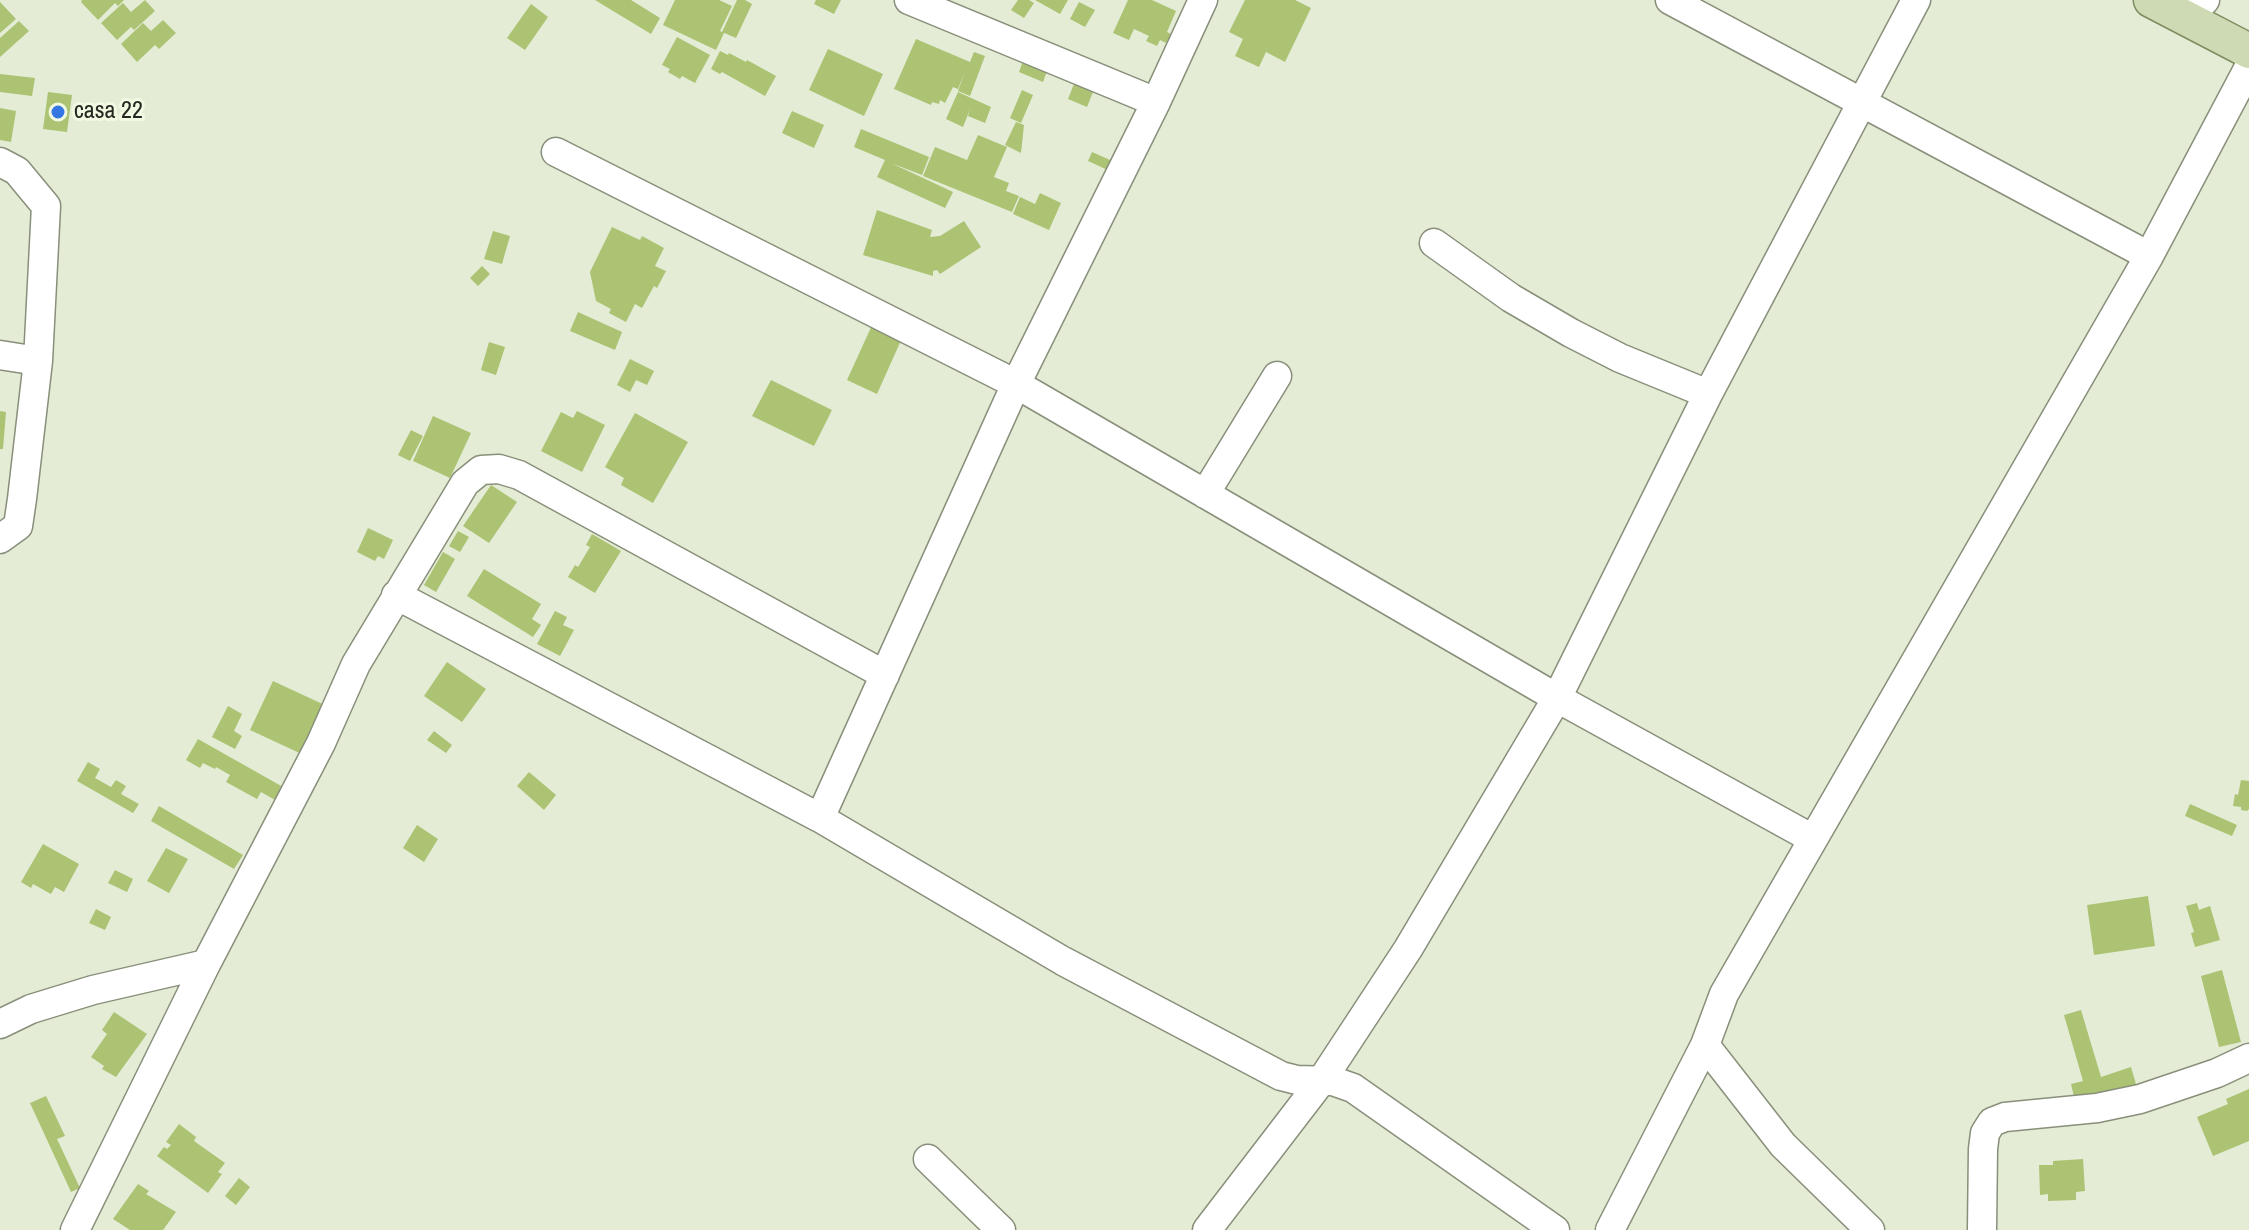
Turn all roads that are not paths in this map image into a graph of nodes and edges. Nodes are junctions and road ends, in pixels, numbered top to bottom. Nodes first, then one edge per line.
1 (909, 0) edge
2 (1203, 0) edge
3 (1670, 0) edge
4 (1916, 0) edge
5 (2151, 0) edge
6 (2196, 10) edge
7 (2249, 51) edge
8 (2249, 67) edge
9 (1156, 102) junction
10 (1861, 102) junction
11 (556, 152) dead end
12 (0, 162) edge
13 (1434, 243) dead end
14 (2149, 256) junction
15 (0, 355) edge
16 (38, 361) junction
17 (1277, 376) dead end
18 (1016, 384) junction
19 (1708, 394) junction
20 (1205, 494) junction
21 (0, 539) edge
22 (396, 595) junction
23 (885, 675) junction
24 (1557, 698) junction
25 (820, 818) junction
26 (1813, 839) junction
27 (206, 964) junction
28 (0, 1024) edge
29 (1705, 1045) junction
30 (2249, 1058) edge
31 (1322, 1080) junction
32 (928, 1159) dead end
33 (75, 1230) edge
34 (1001, 1230) edge
35 (1207, 1230) edge
36 (1555, 1230) edge
37 (1610, 1230) edge
38 (1870, 1230) edge
39 (1982, 1230) edge

1 - 9 street
2 - 9 street
3 - 10 street
4 - 10 street
5 - 6 main road
6 - 7 main road
8 - 14 street
9 - 18 street
10 - 14 street
10 - 19 street
11 - 18 street
12 - 16 street
13 - 19 street
14 - 26 street
15 - 16 street
16 - 21 street
17 - 20 street
18 - 20 street
18 - 23 street
19 - 24 street
20 - 24 street
22 - 23 street
22 - 25 street
22 - 27 street
23 - 25 street
24 - 26 street
24 - 31 street
25 - 31 street
26 - 29 street
27 - 28 street
27 - 33 street
29 - 37 street
29 - 38 street
30 - 39 street
31 - 35 street
31 - 36 street
32 - 34 street

